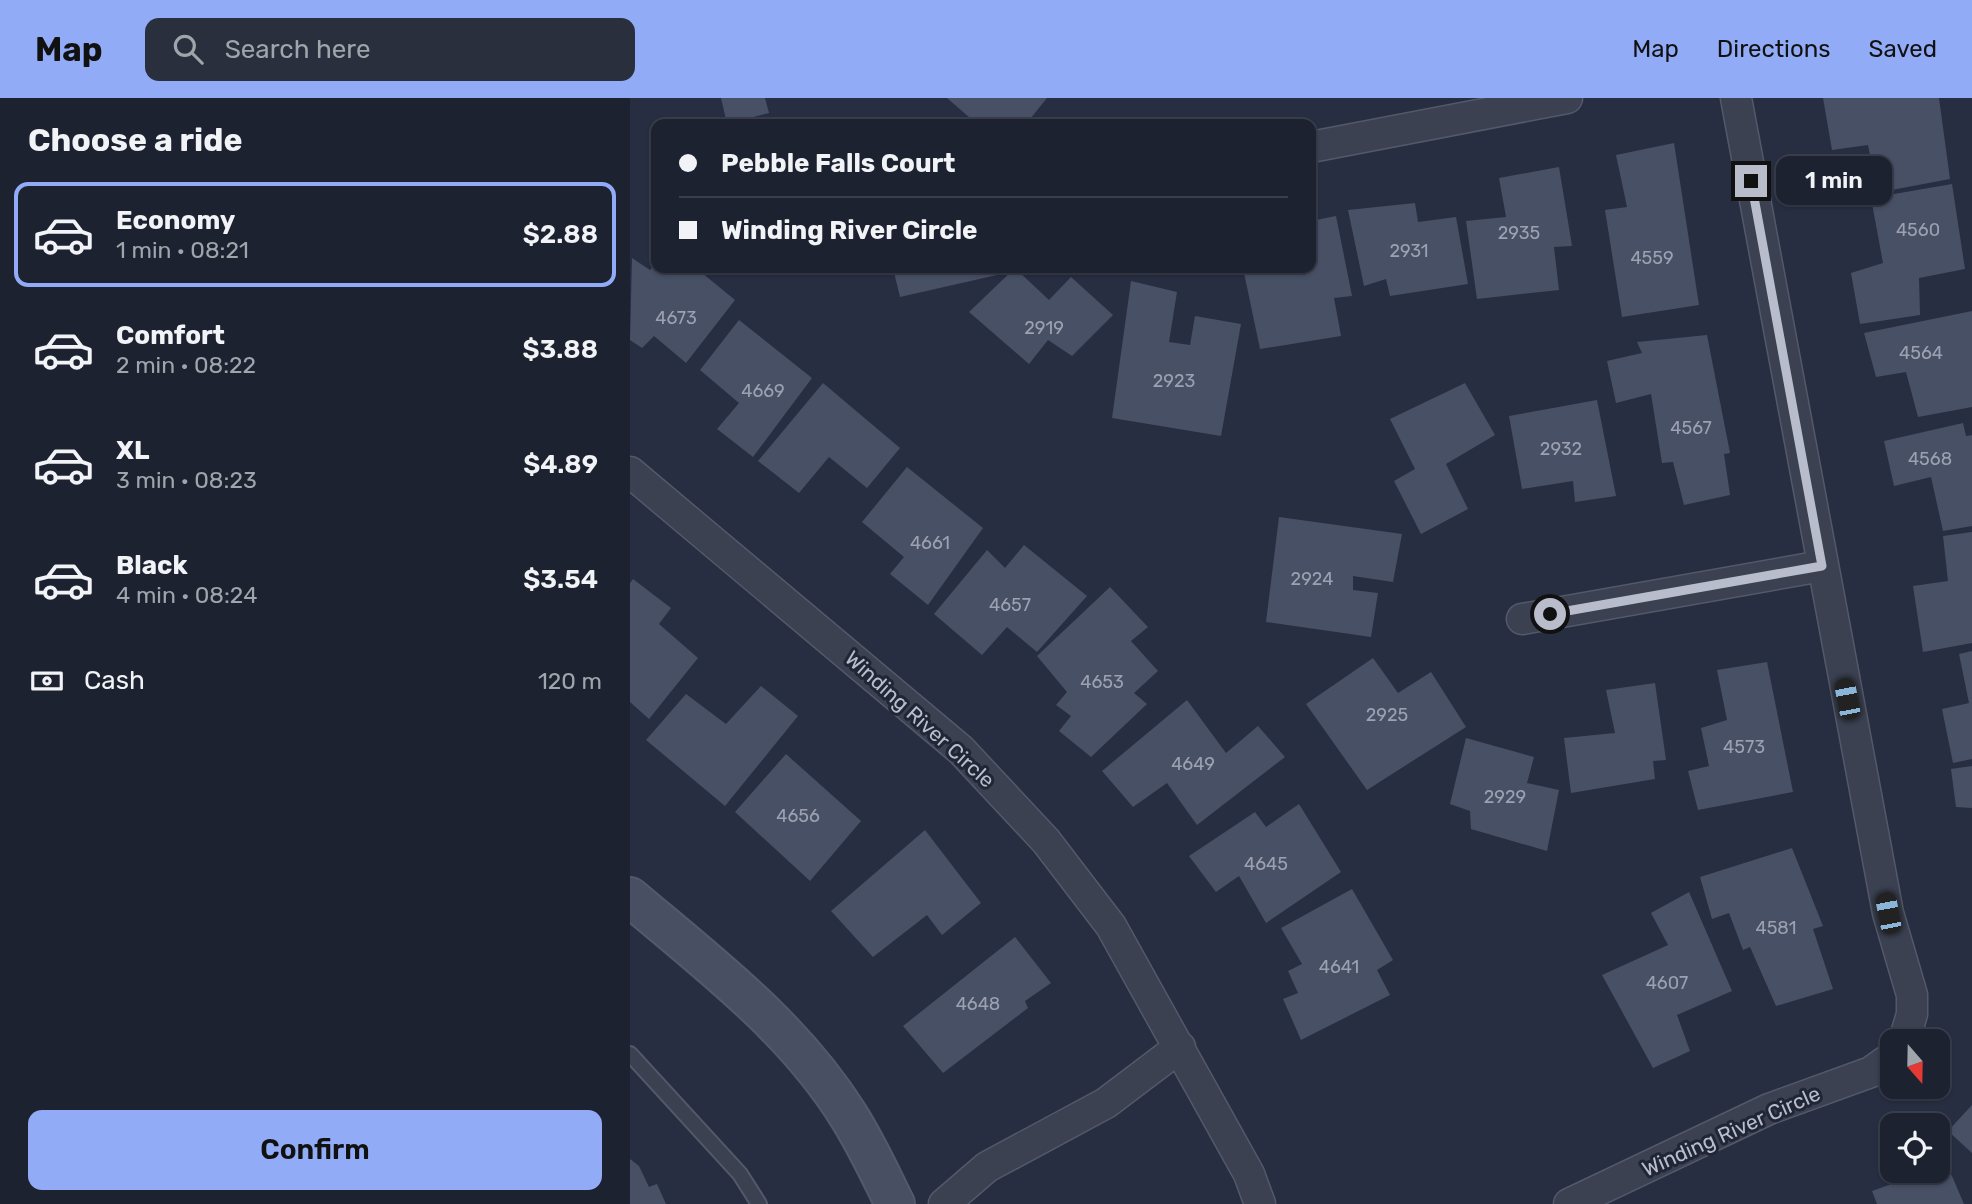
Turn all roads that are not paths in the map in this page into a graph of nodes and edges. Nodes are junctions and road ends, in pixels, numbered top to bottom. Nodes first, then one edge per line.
1 (1567, 98) edge
2 (1736, 98) edge
3 (1316, 147) edge
4 (630, 472) edge
5 (1822, 566) junction
6 (1522, 619) dead end
7 (630, 897) edge
8 (1908, 1029) edge
9 (1180, 1047) junction
10 (630, 1054) edge
11 (1880, 1066) edge
12 (759, 1204) edge
13 (895, 1204) edge
14 (944, 1204) edge
15 (1260, 1204) edge
16 (1569, 1204) edge

1 - 3 street
2 - 5 street
4 - 9 street, Winding River Circle
5 - 6 street
5 - 8 street
7 - 13 street
9 - 14 street
9 - 15 street, Winding River Circle
10 - 12 lane
11 - 16 street, Winding River Circle

